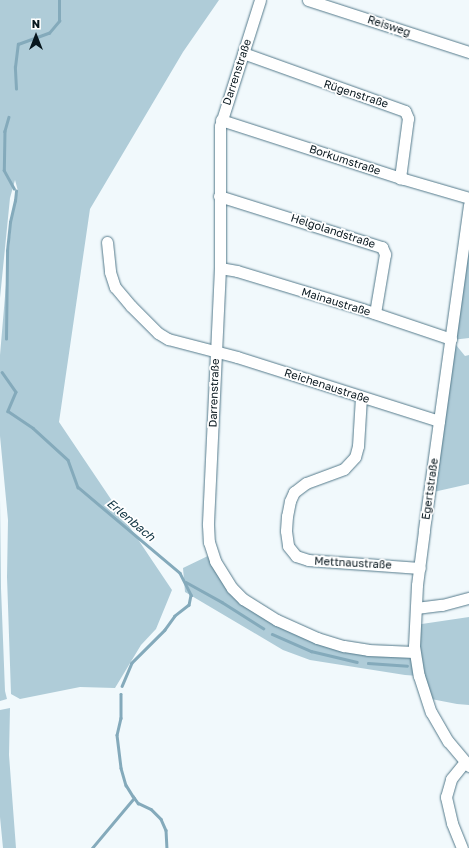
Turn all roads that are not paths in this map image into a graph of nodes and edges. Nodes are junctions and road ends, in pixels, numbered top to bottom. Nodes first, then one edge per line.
1 (260, 0) edge
2 (308, 0) edge
3 (469, 52) edge
4 (243, 53) junction
5 (221, 120) junction
6 (400, 178) junction
7 (219, 196) junction
8 (469, 198) edge
9 (469, 205) edge
10 (107, 242) dead end
11 (220, 268) junction
12 (375, 314) junction
13 (451, 339) junction
14 (216, 351) junction
15 (360, 397) junction
16 (439, 421) junction
17 (420, 568) junction
18 (469, 598) edge
19 (416, 608) junction
20 (414, 652) junction
21 (467, 764) edge
22 (462, 848) edge

1 - 4 street, Darrenstraße
2 - 3 street, Reisweg
4 - 5 street, Darrenstraße
4 - 6 street, Rügenstraße
5 - 6 street, Borkumstraße
5 - 7 street, Darrenstraße
6 - 8 street, Borkumstraße
7 - 11 street, Darrenstraße
7 - 12 street, Helgolandstraße
9 - 13 street, Egertstraße
10 - 14 street, Reichenaustraße
11 - 12 street, Mainaustraße
11 - 14 street, Darrenstraße
12 - 13 street, Mainaustraße
13 - 16 street, Egertstraße
14 - 15 street, Reichenaustraße
14 - 20 street, Darrenstraße
15 - 16 street, Reichenaustraße
15 - 17 street, Mettnaustraße
16 - 17 street, Egertstraße
17 - 19 street, Egertstraße
18 - 19 street
19 - 20 street, Egertstraße
20 - 21 street, Egertstraße
21 - 22 street

